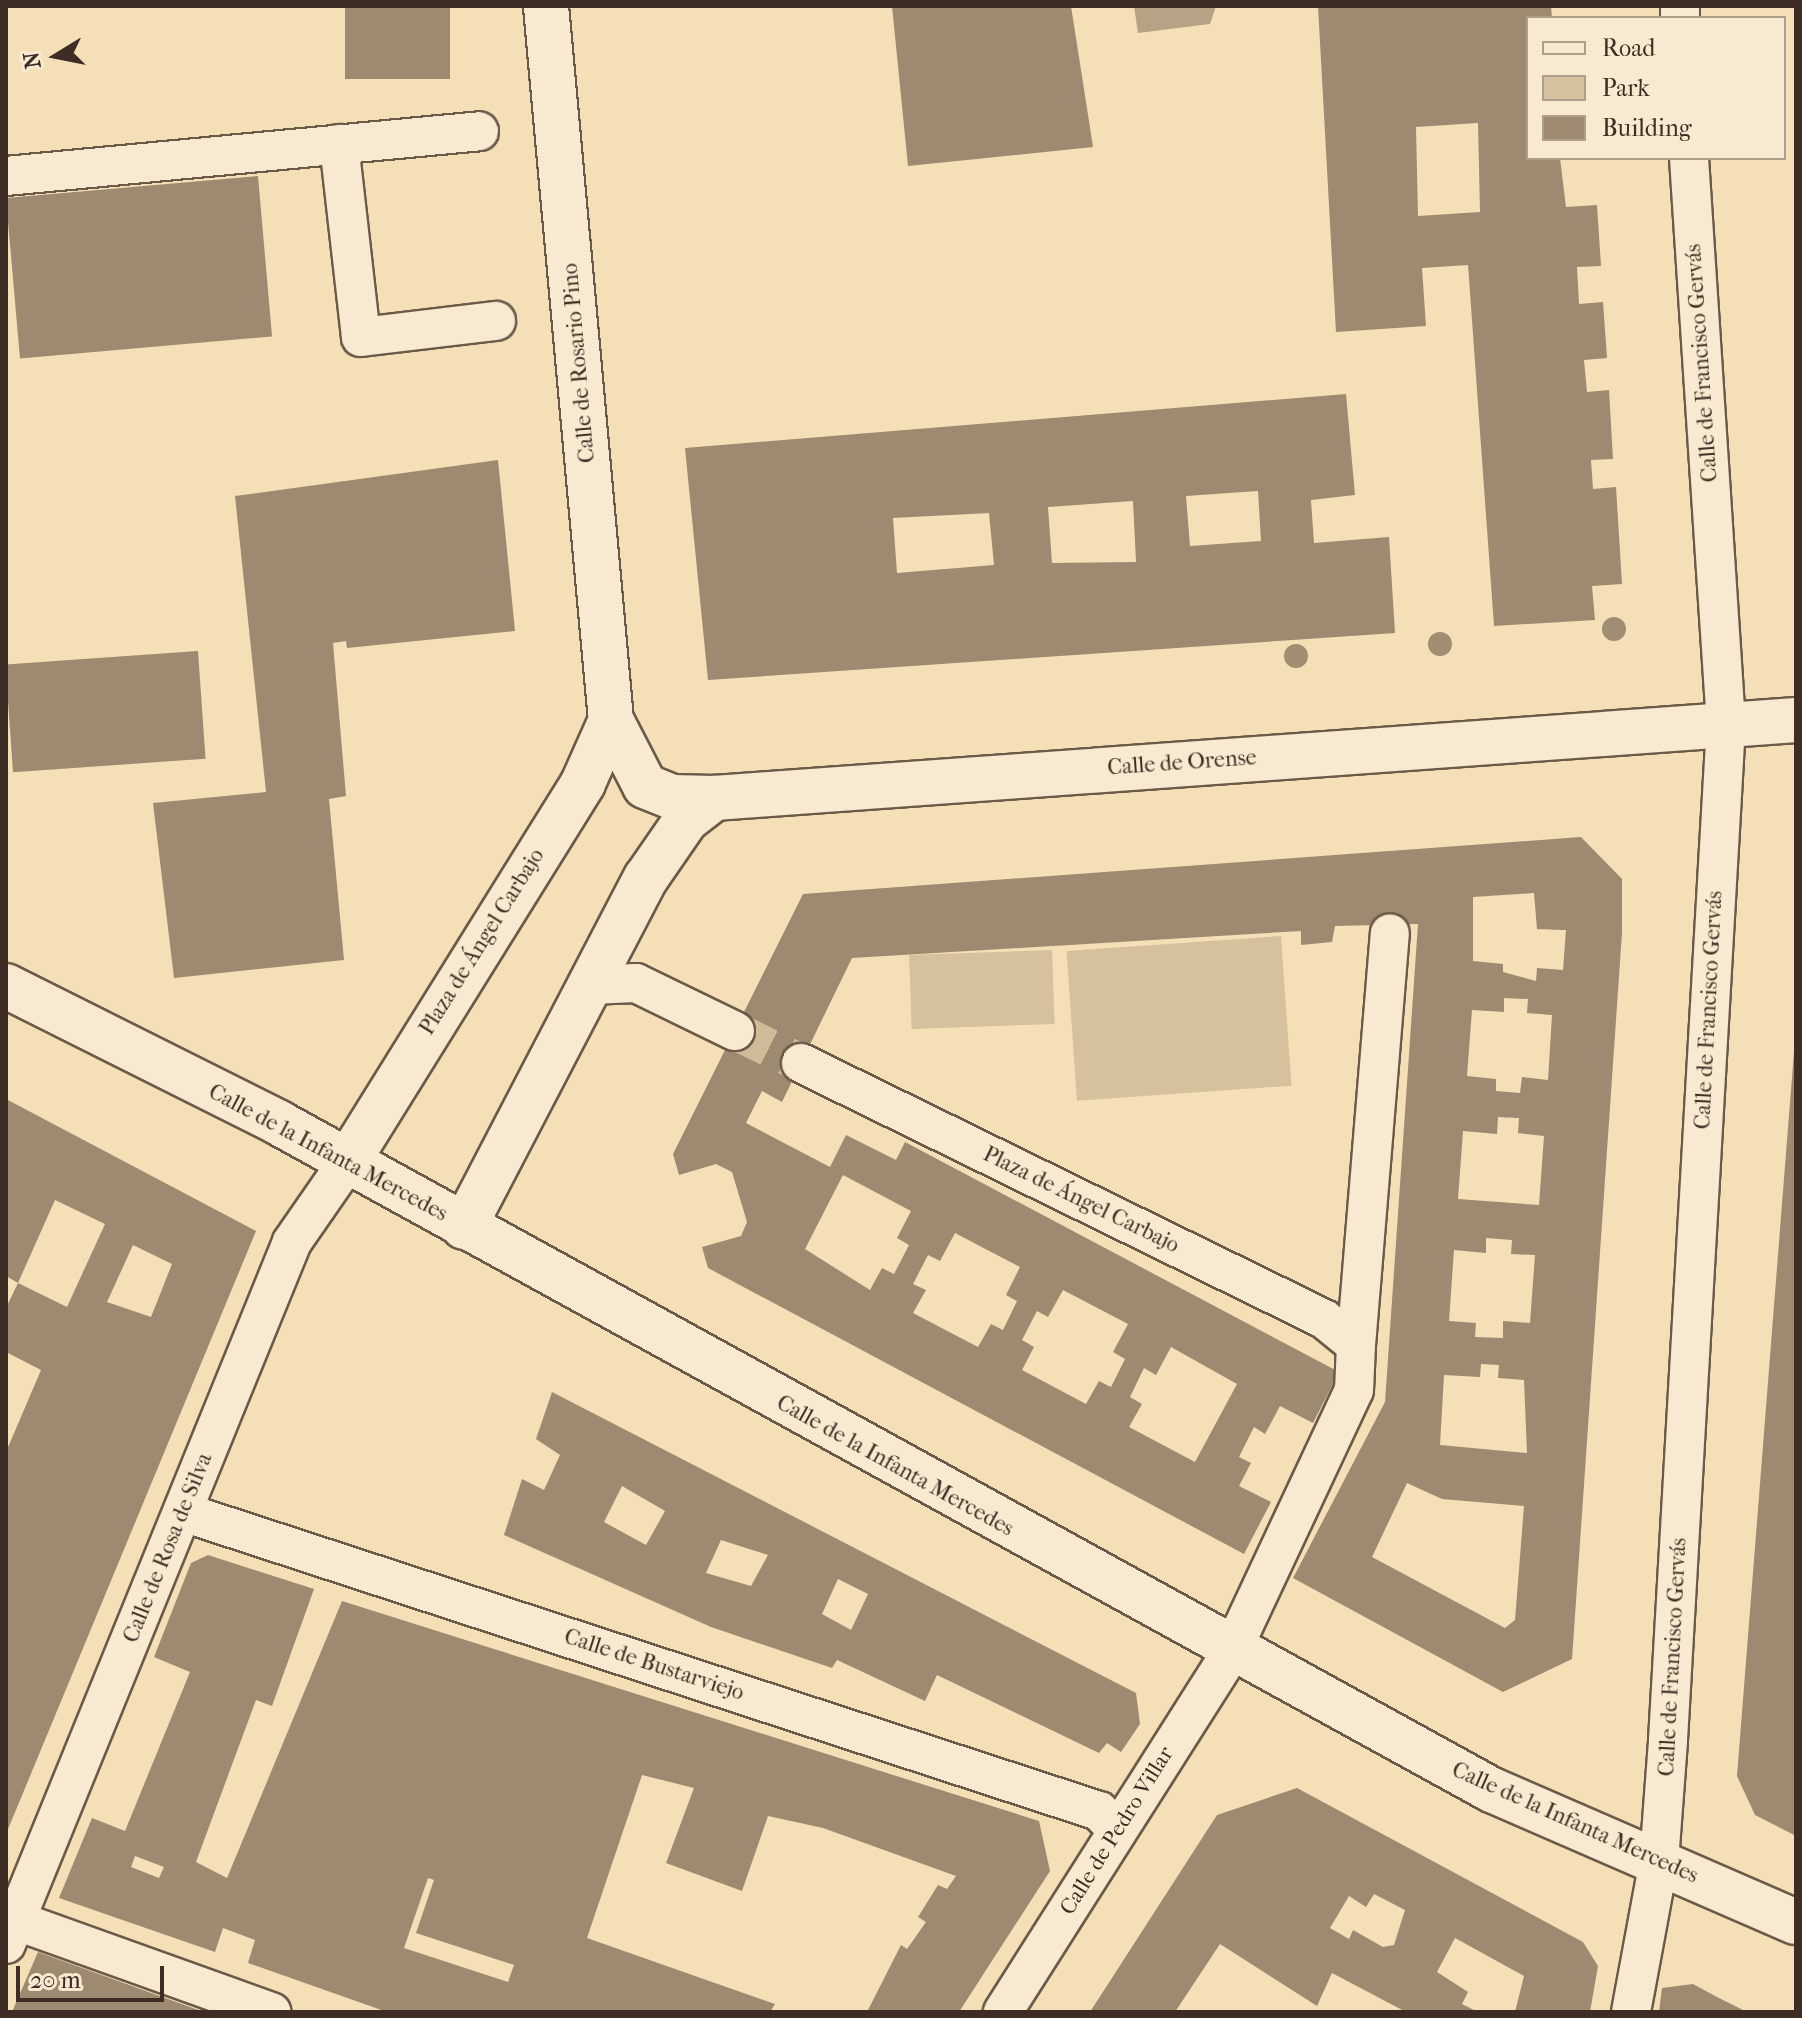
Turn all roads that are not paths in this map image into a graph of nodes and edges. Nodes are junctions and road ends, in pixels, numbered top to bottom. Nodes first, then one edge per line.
1 (546, 6) edge
2 (479, 131) dead end
3 (339, 144) junction
4 (1689, 160) edge
5 (6, 176) edge
6 (496, 321) dead end
7 (611, 720) junction
8 (1796, 720) edge
9 (1726, 724) junction
10 (714, 798) junction
11 (1390, 933) dead end
12 (590, 985) junction
13 (6, 986) edge
14 (735, 1031) tunnel mouth
15 (801, 1063) tunnel mouth
16 (348, 1161) junction
17 (464, 1227) junction
18 (1356, 1345) junction
19 (183, 1512) junction
20 (1232, 1651) junction
21 (1117, 1830) junction
22 (1659, 1861) junction
23 (1796, 1922) edge
24 (9, 1927) edge
25 (272, 2012) edge
26 (1003, 2012) edge
27 (1631, 2012) edge

1 - 7 street, Calle de Rosario Pino
2 - 3 street
3 - 5 street
3 - 6 street
4 - 9 street, Calle de Francisco Gervás
7 - 10 street, Calle de Orense
7 - 16 street, Plaza de Ángel Carbajo
8 - 9 street, Calle de Orense
9 - 10 street, Calle de Orense
9 - 22 street, Calle de Francisco Gervás
10 - 12 street
11 - 18 street
12 - 14 street
12 - 17 street
13 - 16 street, Calle de la Infanta Mercedes
15 - 18 street, Plaza de Ángel Carbajo
16 - 17 street, Calle de la Infanta Mercedes
16 - 19 street, Calle de Rosa de Silva
17 - 20 street, Calle de la Infanta Mercedes
18 - 20 street
19 - 21 street, Calle de Bustarviejo
19 - 24 street, Calle de Rosa de Silva
20 - 21 street, Calle de Pedro Villar
20 - 22 street, Calle de la Infanta Mercedes
21 - 26 street, Calle de Pedro Villar
22 - 23 street, Calle de la Infanta Mercedes
22 - 27 street, Calle de Francisco Gervás
24 - 25 street

